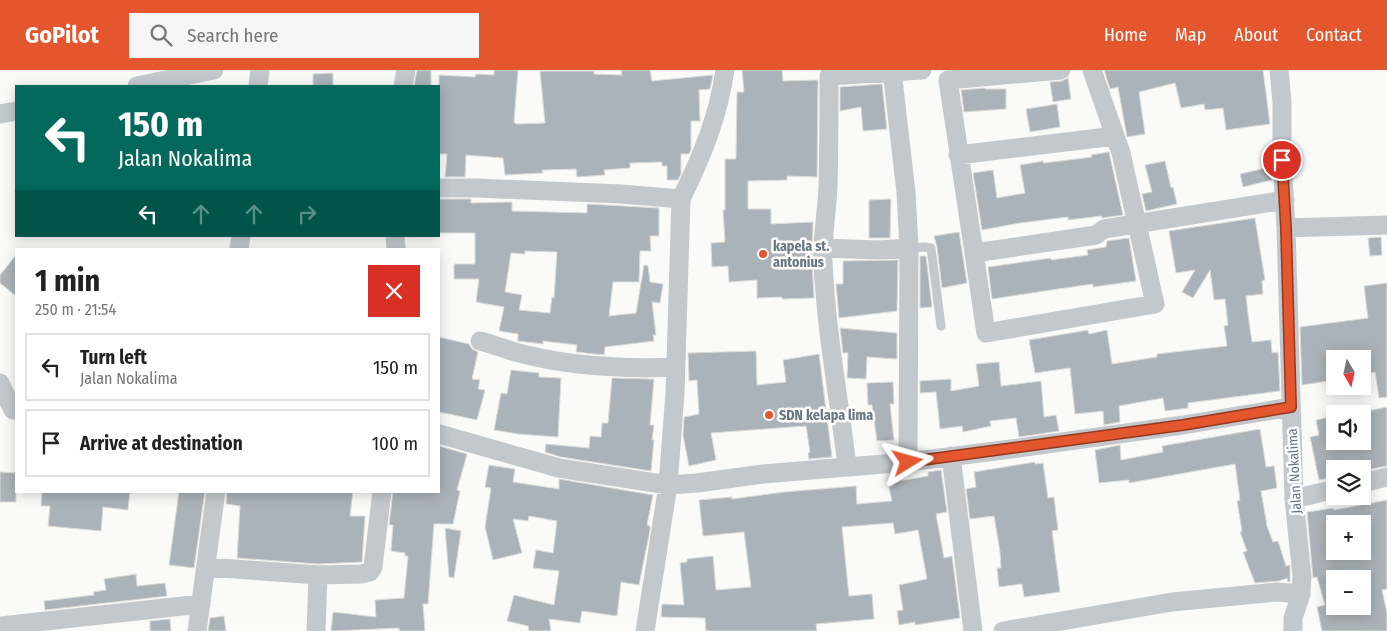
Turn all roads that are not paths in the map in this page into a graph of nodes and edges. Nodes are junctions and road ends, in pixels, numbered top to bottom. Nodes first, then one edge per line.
1 (214, 70) edge
2 (260, 70) edge
3 (406, 70) edge
4 (725, 70) edge
5 (922, 70) edge
6 (1061, 70) edge
7 (1092, 70) edge
8 (1279, 70) edge
9 (891, 71) edge
10 (142, 85) edge
11 (258, 85) edge
12 (403, 85) edge
13 (15, 111) edge
14 (0, 114) edge
15 (1115, 136) junction
16 (958, 155) junction
17 (440, 188) edge
18 (682, 200) junction
19 (1285, 200) junction
20 (1138, 224) junction
21 (1387, 225) edge
22 (1286, 228) junction
23 (823, 248) junction
24 (909, 248) junction
25 (974, 248) junction
26 (942, 326) dead end
27 (480, 341) dead end
28 (676, 367) junction
29 (0, 384) edge
30 (1291, 407) junction
31 (10, 410) edge
32 (440, 434) edge
33 (951, 456) junction
34 (908, 462) junction
35 (847, 466) junction
36 (1387, 477) edge
37 (1371, 481) edge
38 (668, 485) junction
39 (1326, 491) edge
40 (216, 493) edge
41 (382, 493) edge
42 (1294, 499) junction
43 (207, 566) junction
44 (318, 575) junction
45 (1301, 594) junction
46 (201, 604) junction
47 (0, 626) edge
48 (197, 631) edge
49 (316, 631) edge
50 (644, 631) edge
51 (973, 631) edge
52 (1003, 631) edge
53 (1293, 631) edge

1 - 10 street
2 - 11 street
3 - 12 street
4 - 18 street
5 - 9 street
6 - 16 street
7 - 15 street
8 - 19 street, Jalan Nokalima
9 - 23 street
9 - 24 street
13 - 14 street
15 - 16 street
15 - 20 street
16 - 25 street
17 - 18 street
18 - 28 street
19 - 20 street
19 - 22 street, Jalan Nokalima
20 - 25 street
20 - 25 street
21 - 22 street
22 - 30 street, Jalan Nokalima
23 - 24 street
23 - 35 street
24 - 26 lane
24 - 34 street
27 - 28 street
28 - 38 street
29 - 31 street
30 - 33 street
30 - 42 street, Jalan Nokalima
32 - 38 street
33 - 34 street
33 - 51 street
34 - 35 street
35 - 38 street
36 - 37 street
38 - 50 street
39 - 42 street
40 - 43 street
41 - 44 street
42 - 45 street, Jalan Nokalima
43 - 44 street
43 - 46 street
44 - 49 street
45 - 52 street
45 - 53 street, Jalan Nokalima
46 - 47 street
46 - 48 street

